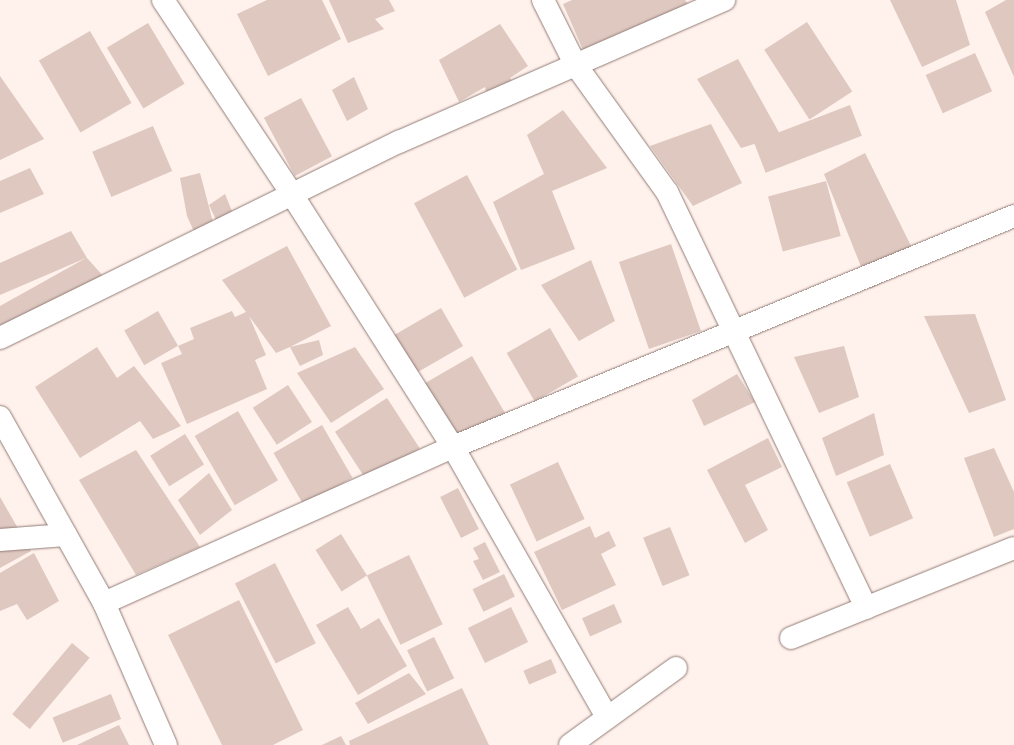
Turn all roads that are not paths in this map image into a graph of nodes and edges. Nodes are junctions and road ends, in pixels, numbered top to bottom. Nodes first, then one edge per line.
1 (163, 0) edge
2 (543, 0) edge
3 (724, 0) edge
4 (575, 64) junction
5 (291, 193) junction
6 (1014, 216) edge
7 (734, 330) junction
8 (0, 338) edge
9 (0, 419) edge
10 (453, 447) junction
11 (66, 535) junction
12 (0, 540) edge
13 (1014, 548) edge
14 (104, 603) junction
15 (866, 608) junction
16 (791, 638) dead end
17 (676, 668) dead end
18 (607, 717) junction
19 (166, 745) edge
20 (570, 745) edge

1 - 5 street
2 - 4 street
3 - 4 street
4 - 5 street
4 - 7 street
5 - 8 street
5 - 10 street
6 - 7 street
7 - 10 street
7 - 15 street
9 - 11 street
10 - 14 street
10 - 18 street
11 - 12 street
11 - 14 street
13 - 15 street
14 - 19 street
15 - 16 street
17 - 18 street
18 - 20 street

